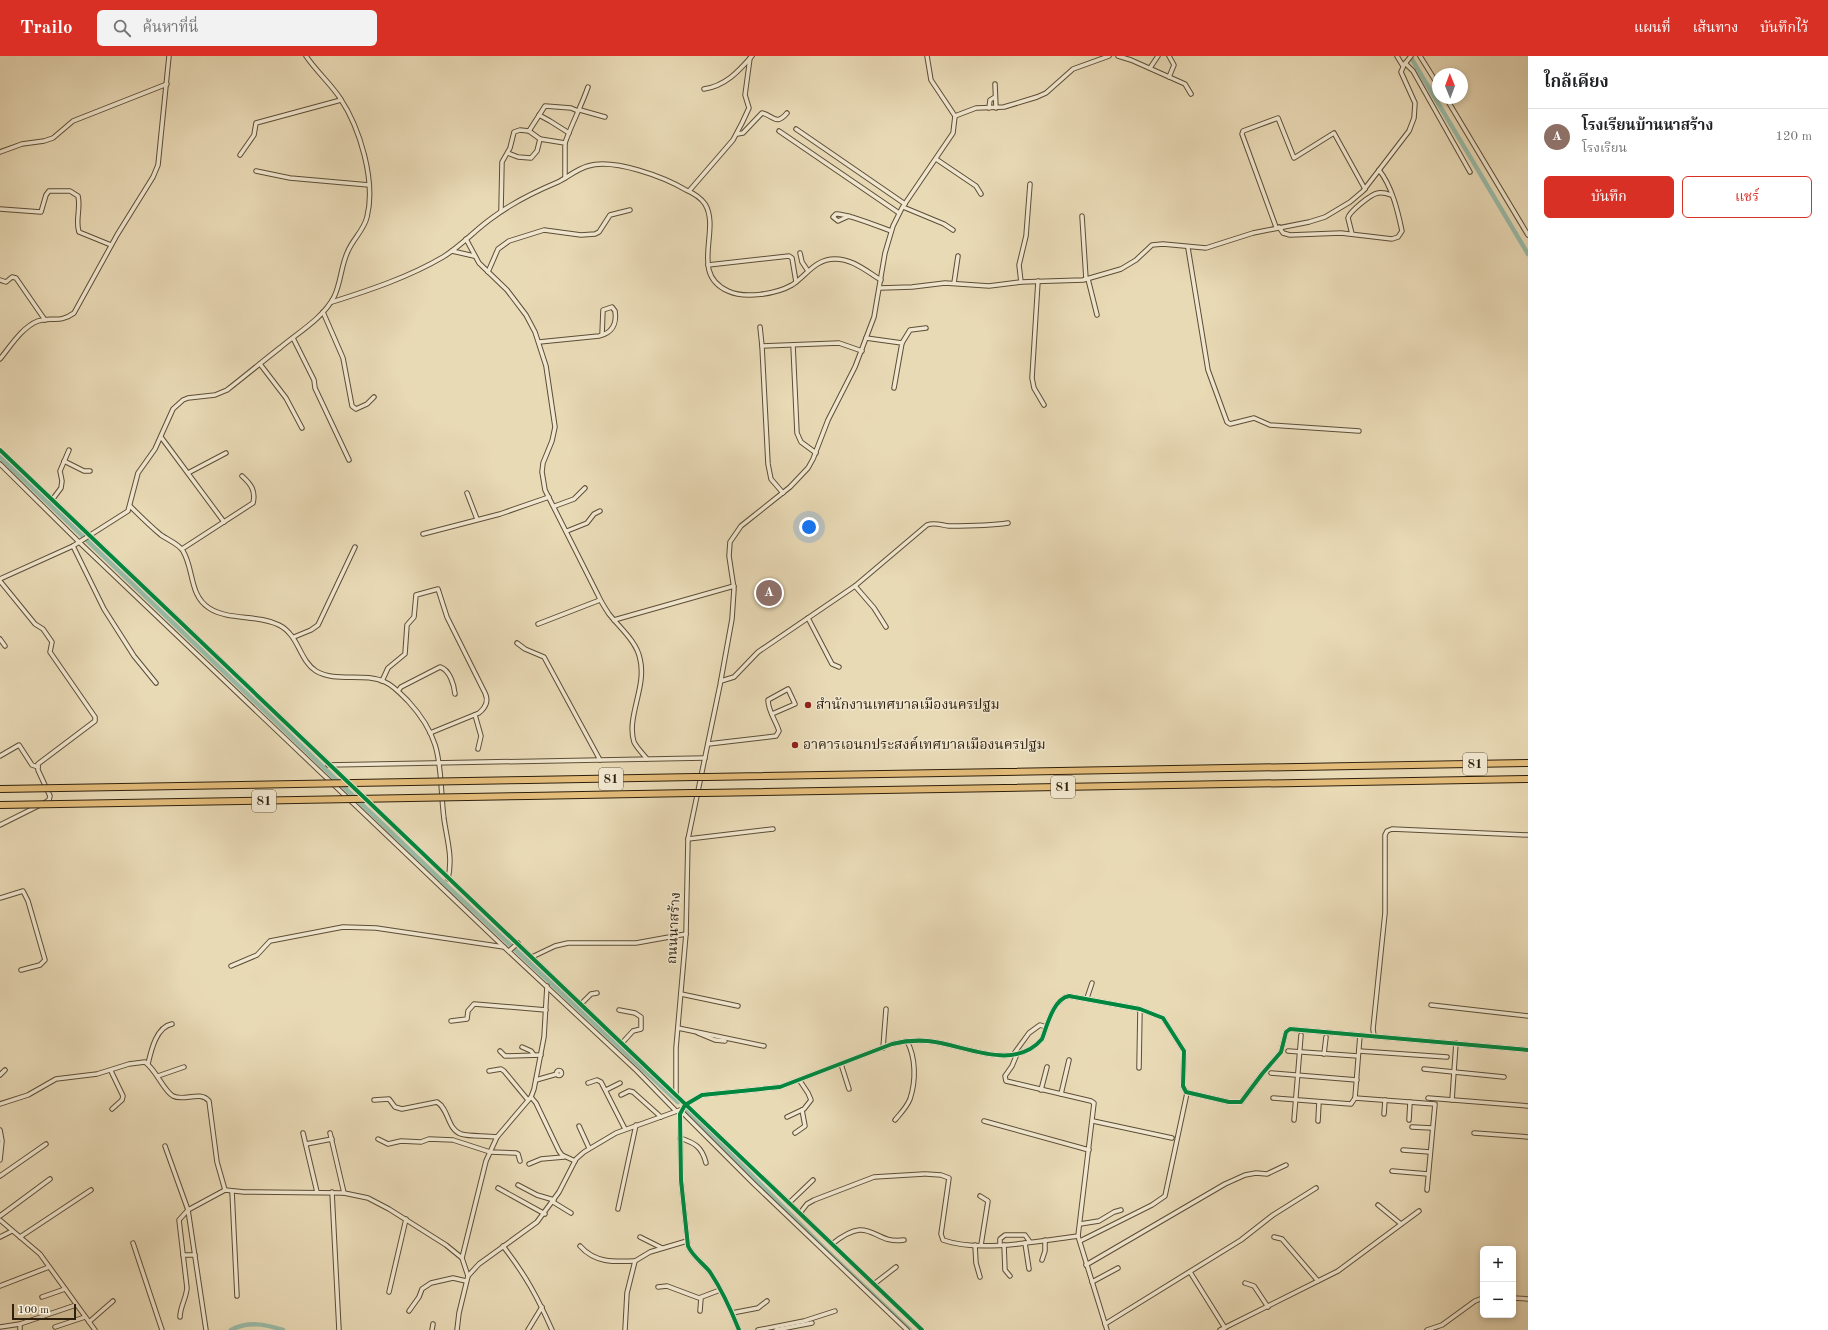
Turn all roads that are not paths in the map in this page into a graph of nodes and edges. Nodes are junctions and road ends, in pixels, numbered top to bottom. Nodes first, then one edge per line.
1 (169, 56) edge
2 (306, 56) edge
3 (927, 56) edge
4 (1109, 56) edge
5 (1118, 56) edge
6 (1158, 56) edge
7 (1169, 56) edge
8 (1397, 56) edge
9 (1411, 56) edge
10 (1420, 56) edge
11 (751, 57) edge
12 (1405, 63) junction
13 (1150, 68) junction
14 (1432, 75) edge
15 (1169, 77) junction
16 (167, 84) junction
17 (995, 84) dead end
18 (588, 87) dead end
19 (704, 89) dead end
20 (1191, 94) dead end
21 (995, 97) junction
22 (341, 100) junction
23 (1450, 104) edge
24 (989, 108) junction
25 (996, 108) junction
26 (579, 111) junction
27 (787, 113) dead end
28 (539, 115) junction
29 (955, 116) junction
30 (605, 117) dead end
31 (796, 129) dead end
32 (529, 130) junction
33 (780, 131) dead end
34 (569, 133) junction
35 (737, 134) junction
36 (540, 138) junction
37 (566, 143) junction
38 (0, 152) edge
39 (508, 153) junction
40 (240, 155) dead end
41 (936, 159) junction
42 (1379, 170) junction
43 (256, 171) dead end
44 (1470, 172) dead end
45 (565, 178) junction
46 (1030, 184) dead end
47 (369, 185) junction
48 (1365, 189) junction
49 (689, 192) junction
50 (981, 194) dead end
51 (1391, 195) junction
52 (904, 205) junction
53 (0, 209) edge
54 (630, 210) dead end
55 (501, 211) junction
56 (899, 213) junction
57 (849, 216) dead end
58 (1082, 216) dead end
59 (1278, 227) junction
60 (953, 230) dead end
61 (891, 231) junction
62 (1352, 234) junction
63 (1528, 235) edge
64 (466, 239) junction
65 (111, 245) junction
66 (1188, 248) junction
67 (452, 251) junction
68 (800, 253) dead end
69 (474, 256) junction
70 (958, 256) dead end
71 (708, 265) junction
72 (808, 271) junction
73 (488, 272) junction
74 (1087, 279) junction
75 (0, 280) edge
76 (881, 280) junction
77 (1038, 281) junction
78 (796, 282) junction
79 (1022, 282) junction
80 (954, 283) junction
81 (880, 288) junction
82 (331, 302) junction
83 (323, 312) junction
84 (1097, 315) dead end
85 (45, 320) junction
86 (760, 327) dead end
87 (926, 328) dead end
88 (602, 335) junction
89 (293, 338) junction
90 (866, 338) junction
91 (539, 342) junction
92 (902, 343) junction
93 (793, 345) junction
94 (762, 346) junction
95 (862, 350) junction
96 (0, 359) edge
97 (260, 364) junction
98 (894, 388) dead end
99 (374, 397) dead end
100 (1044, 405) dead end
101 (302, 428) dead end
102 (1359, 431) dead end
103 (161, 437) junction
104 (0, 450) edge
105 (69, 450) dead end
106 (226, 453) dead end
107 (816, 453) junction
108 (349, 460) dead end
109 (64, 461) junction
110 (0, 464) edge
111 (90, 471) dead end
112 (188, 473) junction
113 (242, 476) dead end
114 (585, 488) dead end
115 (467, 493) dead end
116 (783, 493) junction
117 (549, 497) junction
118 (52, 500) junction
119 (130, 506) junction
120 (555, 506) junction
121 (600, 511) dead end
122 (477, 519) junction
123 (224, 522) junction
124 (1008, 523) dead end
125 (567, 531) junction
126 (424, 534) dead end
127 (89, 535) junction
128 (79, 542) junction
129 (73, 546) junction
130 (355, 548) dead end
131 (182, 549) junction
132 (0, 580) edge
133 (734, 586) junction
134 (855, 586) junction
135 (600, 600) junction
136 (808, 618) junction
137 (614, 620) junction
138 (538, 624) dead end
139 (886, 627) dead end
140 (294, 637) junction
141 (0, 639) edge
142 (517, 643) dead end
143 (5, 646) dead end
144 (840, 667) dead end
145 (382, 680) junction
146 (721, 681) junction
147 (156, 682) dead end
148 (398, 691) junction
149 (455, 694) dead end
150 (772, 714) junction
151 (475, 715) junction
152 (430, 733) junction
153 (708, 744) junction
154 (478, 749) dead end
155 (0, 756) edge
156 (705, 758) junction
157 (647, 759) junction
158 (600, 760) junction
159 (440, 762) junction
160 (1528, 763) edge
161 (328, 764) junction
162 (38, 767) junction
163 (1528, 779) edge
164 (0, 789) edge
165 (0, 805) edge
166 (0, 825) edge
167 (773, 829) dead end
168 (1528, 835) edge
169 (688, 839) junction
170 (448, 878) junction
171 (0, 898) edge
172 (686, 934) junction
173 (517, 944) junction
174 (504, 947) junction
175 (510, 951) junction
176 (532, 957) junction
177 (231, 966) dead end
178 (21, 970) dead end
179 (1092, 983) dead end
180 (547, 986) junction
181 (597, 993) dead end
182 (681, 994) junction
183 (1087, 998) junction
184 (581, 1004) junction
185 (1431, 1005) dead end
186 (738, 1006) dead end
187 (886, 1008) dead end
188 (1140, 1009) junction
189 (546, 1010) junction
190 (619, 1010) dead end
191 (1528, 1016) edge
192 (451, 1021) dead end
193 (172, 1024) dead end
194 (1046, 1027) junction
195 (678, 1028) junction
196 (698, 1032) junction
197 (1301, 1035) dead end
198 (1360, 1036) junction
199 (1374, 1036) junction
200 (1326, 1037) dead end
201 (725, 1041) dead end
202 (907, 1041) junction
203 (622, 1043) junction
204 (1456, 1043) junction
205 (764, 1046) dead end
206 (522, 1047) dead end
207 (882, 1048) junction
208 (1528, 1050) edge
209 (500, 1051) dead end
210 (1288, 1051) dead end
211 (1359, 1051) junction
212 (1300, 1052) junction
213 (1015, 1054) junction
214 (1324, 1054) junction
215 (534, 1055) junction
216 (541, 1055) junction
217 (1358, 1056) junction
218 (1447, 1057) dead end
219 (1069, 1060) dead end
220 (148, 1064) junction
221 (841, 1064) junction
222 (184, 1067) dead end
223 (1048, 1067) dead end
224 (1139, 1068) dead end
225 (1424, 1069) dead end
226 (5, 1070) dead end
227 (111, 1070) junction
228 (489, 1072) dead end
229 (1455, 1072) junction
230 (1271, 1073) dead end
231 (557, 1074) dead end
232 (0, 1075) edge
233 (158, 1076) junction
234 (1298, 1076) junction
235 (1504, 1076) dead end
236 (536, 1080) junction
237 (800, 1080) junction
238 (1356, 1080) junction
239 (588, 1083) dead end
240 (620, 1083) dead end
241 (849, 1089) dead end
242 (606, 1090) junction
243 (1041, 1090) junction
244 (1187, 1092) junction
245 (676, 1094) junction
246 (1061, 1094) junction
247 (621, 1095) dead end
248 (530, 1098) junction
249 (1273, 1098) dead end
250 (1355, 1098) junction
251 (1428, 1098) dead end
252 (374, 1100) dead end
253 (1296, 1100) junction
254 (1385, 1100) junction
255 (1452, 1100) junction
256 (1319, 1102) junction
257 (1410, 1102) junction
258 (0, 1104) edge
259 (685, 1105) junction
260 (1528, 1106) edge
261 (112, 1109) dead end
262 (802, 1110) junction
263 (678, 1111) junction
264 (1384, 1114) dead end
265 (661, 1117) junction
266 (787, 1117) dead end
267 (895, 1120) dead end
268 (1294, 1120) dead end
269 (1409, 1120) dead end
270 (984, 1121) dead end
271 (1093, 1121) junction
272 (1318, 1121) dead end
273 (636, 1125) junction
274 (579, 1126) dead end
275 (1412, 1127) dead end
276 (1432, 1128) junction
277 (0, 1130) edge
278 (625, 1130) junction
279 (303, 1133) dead end
280 (330, 1133) dead end
281 (795, 1133) dead end
282 (1474, 1133) dead end
283 (497, 1136) junction
284 (1528, 1137) edge
285 (680, 1138) junction
286 (1172, 1138) dead end
287 (332, 1139) junction
288 (378, 1139) dead end
289 (46, 1144) dead end
290 (306, 1144) junction
291 (165, 1146) dead end
292 (589, 1148) junction
293 (1089, 1150) junction
294 (1403, 1150) dead end
295 (490, 1152) junction
296 (1430, 1152) junction
297 (565, 1156) junction
298 (0, 1160) edge
299 (520, 1161) dead end
300 (575, 1161) junction
301 (706, 1163) dead end
302 (529, 1164) dead end
303 (1286, 1165) dead end
304 (1392, 1171) dead end
305 (1428, 1174) junction
306 (0, 1176) edge
307 (50, 1179) dead end
308 (813, 1180) dead end
309 (518, 1185) dead end
310 (498, 1188) dead end
311 (1316, 1188) dead end
312 (91, 1190) dead end
313 (225, 1190) junction
314 (1427, 1190) dead end
315 (232, 1191) junction
316 (317, 1192) junction
317 (332, 1192) junction
318 (344, 1193) junction
319 (980, 1196) dead end
320 (553, 1201) junction
321 (789, 1203) junction
322 (1378, 1205) dead end
323 (188, 1210) junction
324 (618, 1210) dead end
325 (1121, 1210) dead end
326 (1420, 1211) dead end
327 (571, 1213) dead end
328 (800, 1213) junction
329 (545, 1214) junction
330 (0, 1216) edge
331 (406, 1219) junction
332 (0, 1220) edge
333 (1080, 1224) junction
334 (1401, 1224) junction
335 (12, 1231) junction
336 (1078, 1236) junction
337 (0, 1237) edge
338 (20, 1237) junction
339 (640, 1237) dead end
340 (1274, 1237) dead end
341 (904, 1240) dead end
342 (1045, 1240) junction
343 (687, 1241) junction
344 (1030, 1242) junction
345 (1080, 1242) junction
346 (1025, 1243) junction
347 (132, 1244) dead end
348 (832, 1244) junction
349 (975, 1245) junction
350 (981, 1245) junction
351 (1002, 1245) junction
352 (503, 1246) junction
353 (580, 1246) dead end
354 (662, 1248) junction
355 (183, 1255) junction
356 (195, 1255) junction
357 (462, 1258) junction
358 (1042, 1260) dead end
359 (635, 1261) junction
360 (1086, 1265) junction
361 (49, 1267) junction
362 (896, 1267) dead end
363 (1118, 1268) dead end
364 (1029, 1269) dead end
365 (1190, 1272) junction
366 (468, 1276) junction
367 (1010, 1276) dead end
368 (980, 1277) dead end
369 (466, 1281) junction
370 (1318, 1281) junction
371 (1092, 1282) junction
372 (1245, 1283) dead end
373 (874, 1284) junction
374 (0, 1286) edge
375 (658, 1287) dead end
376 (65, 1289) junction
377 (720, 1290) junction
378 (389, 1292) dead end
379 (237, 1296) dead end
380 (42, 1297) dead end
381 (701, 1298) junction
382 (1516, 1298) edge
383 (1480, 1299) edge
384 (1528, 1299) edge
385 (766, 1301) dead end
386 (113, 1302) dead end
387 (76, 1306) junction
388 (542, 1307) junction
389 (1268, 1307) junction
390 (408, 1311) dead end
391 (700, 1311) dead end
392 (835, 1312) dead end
393 (732, 1313) junction
394 (85, 1317) junction
395 (180, 1317) dead end
396 (89, 1322) junction
397 (812, 1323) dead end
398 (20, 1324) junction
399 (433, 1324) dead end
400 (1105, 1324) junction
401 (0, 1327) edge
402 (55, 1328) dead end
403 (1226, 1328) junction
404 (627, 1329) edge
405 (20, 1330) edge
406 (95, 1330) edge
407 (162, 1330) edge
408 (206, 1330) edge
409 (339, 1330) edge
410 (432, 1330) edge
411 (457, 1330) edge
412 (528, 1330) edge
413 (552, 1330) edge
414 (739, 1330) edge
415 (758, 1330) edge
416 (776, 1330) edge
417 (907, 1330) edge
418 (922, 1330) edge
419 (1107, 1330) edge
420 (1220, 1330) edge
421 (1427, 1330) edge

1 - 16 street
2 - 22 street
3 - 29 street
4 - 25 street
5 - 13 street
6 - 13 street
7 - 15 street
8 - 12 street
9 - 12 street
10 - 14 street
11 - 19 street
11 - 35 street
12 - 42 street
12 - 44 street
13 - 15 street
15 - 20 street
16 - 38 street
16 - 65 street
17 - 21 street
18 - 26 street
21 - 24 street
21 - 25 street
22 - 40 street
22 - 47 street
23 - 63 street
24 - 25 street
24 - 29 street
26 - 28 street
26 - 30 street
26 - 34 street
27 - 35 street
28 - 32 street
28 - 34 street
29 - 41 street, ถนนนาสร้าง
31 - 52 street
32 - 36 street
32 - 39 street
33 - 56 street
34 - 37 street
35 - 49 street
36 - 37 street
36 - 39 street
37 - 45 street
39 - 55 street
41 - 50 street
41 - 52 street, ถนนนาสร้าง
42 - 48 street
42 - 51 street
43 - 47 street
45 - 49 street
45 - 55 street
46 - 79 street
47 - 82 street
48 - 59 street
48 - 59 street
49 - 71 street
51 - 62 street
51 - 62 street
52 - 56 street, ถนนนาสร้าง
52 - 60 street
53 - 65 street
54 - 73 street
55 - 64 street
56 - 61 street, ถนนนาสร้าง
57 - 61 street
58 - 74 street
59 - 62 street
59 - 66 street
61 - 76 street, ถนนนาสร้าง
64 - 67 street
64 - 69 street
65 - 85 street
66 - 74 street
66 - 102 street
67 - 69 street
67 - 82 street
68 - 72 street
69 - 73 street
70 - 80 street
71 - 78 street
71 - 78 street
72 - 76 street
72 - 78 street
73 - 91 street
74 - 77 street
74 - 84 street
75 - 85 street
76 - 81 street, ถนนนาสร้าง
77 - 79 street
77 - 100 street
79 - 80 street
80 - 81 street
81 - 90 street, ถนนนาสร้าง
82 - 83 street
83 - 89 street
83 - 99 street
85 - 96 street
86 - 94 street
87 - 92 street
88 - 88 street
88 - 91 street
89 - 97 street
89 - 108 street
90 - 92 street
90 - 95 street, ถนนนาสร้าง
91 - 117 street
92 - 98 street
93 - 94 street
93 - 95 street
93 - 107 street
94 - 116 street
95 - 107 street, ถนนนาสร้าง
97 - 101 street
97 - 103 street
103 - 112 street
103 - 119 street
104 - 118 street
105 - 109 street
106 - 112 street
107 - 116 street, ถนนนาสร้าง
109 - 111 street
109 - 118 street
110 - 128 street
112 - 123 street
113 - 123 street
114 - 120 street
115 - 122 street
116 - 133 street, ถนนนาสร้าง
117 - 120 street
117 - 122 street
118 - 127 street
119 - 127 street
119 - 131 street
120 - 125 street
121 - 125 street
122 - 126 street
123 - 131 street
124 - 134 street
125 - 135 street
127 - 128 street
127 - 161 street
128 - 129 street
128 - 174 street
129 - 132 street
129 - 147 street
130 - 140 street
131 - 140 street
132 - 162 street
133 - 137 street
133 - 146 street, ถนนนาสร้าง
134 - 136 street
134 - 139 street
135 - 137 street
135 - 138 street
136 - 144 street
136 - 146 street
137 - 157 street
140 - 145 street
141 - 143 street
142 - 158 street
145 - 148 street
145 - 151 street
146 - 153 street, ถนนนาสร้าง
148 - 149 street
148 - 152 street
150 - 150 street
150 - 153 street
151 - 152 street
151 - 154 street
152 - 159 street
153 - 156 street, ถนนนาสร้าง
155 - 162 street
156 - 157 street
156 - 169 street, ถนนนาสร้าง
157 - 158 street
158 - 159 street
159 - 161 street
159 - 170 street
160 - 164 highway, 81, bridge
161 - 170 street
162 - 166 street
163 - 165 highway, 81, bridge
167 - 169 street
168 - 199 street
169 - 172 street, ถนนนาสร้าง
170 - 173 street
171 - 178 street
172 - 176 street
172 - 182 street, ถนนนาสร้าง
173 - 175 street
173 - 176 street
174 - 175 street
174 - 177 street
175 - 180 street
176 - 184 street
179 - 183 street
180 - 189 street
180 - 263 street
181 - 184 street
182 - 186 street
182 - 195 street, ถนนนาสร้าง
183 - 188 street
183 - 194 street
184 - 203 street
185 - 191 street
187 - 207 street
188 - 224 street
188 - 244 street
189 - 192 street
189 - 216 street
190 - 203 street
193 - 220 street
194 - 213 street
194 - 213 street
195 - 196 street
195 - 245 street, ถนนนาสร้าง
196 - 201 street
196 - 205 street
197 - 212 street
198 - 199 street
198 - 211 street
198 - 244 street
199 - 204 street
200 - 214 street
202 - 207 street
202 - 213 street
202 - 267 street
203 - 245 street
204 - 208 street
204 - 229 street
206 - 215 street
207 - 221 street
209 - 215 street
210 - 212 street
211 - 217 street
211 - 218 street
212 - 214 street
212 - 234 street
213 - 243 street
214 - 217 street
215 - 216 street
216 - 236 street
217 - 238 street
219 - 246 street
220 - 227 street
220 - 233 street
221 - 237 street
221 - 241 street
222 - 233 street
223 - 243 street
225 - 229 street
226 - 232 street
227 - 258 street
227 - 261 street
228 - 248 street
229 - 235 street
229 - 255 street
230 - 234 street
231 - 236 street
233 - 313 street
234 - 238 street
234 - 253 street
236 - 248 street
237 - 259 street
237 - 262 street
238 - 250 street
239 - 242 street
240 - 242 street
242 - 278 street
243 - 246 street
244 - 345 street
245 - 259 street
246 - 271 street
247 - 265 street
248 - 283 street
248 - 297 street
249 - 253 street
250 - 254 street
250 - 256 street
251 - 255 street
252 - 283 street
253 - 256 street
253 - 268 street
254 - 257 street
254 - 264 street
255 - 260 street
256 - 272 street
257 - 269 street
257 - 276 street
259 - 263 street
259 - 321 street
262 - 266 street
262 - 281 street
263 - 265 street
263 - 285 street
263 - 417 street
265 - 273 street
270 - 293 street
271 - 286 street
271 - 293 street
273 - 278 street
273 - 324 street
274 - 292 street
275 - 276 street
276 - 296 street
277 - 298 street
278 - 292 street
279 - 290 street
280 - 287 street
282 - 284 street
283 - 295 street
285 - 301 street
285 - 343 street
287 - 290 street
287 - 318 street
288 - 295 street
289 - 306 street
290 - 316 street
291 - 323 street
292 - 300 street
293 - 333 street
294 - 296 street
295 - 299 street
295 - 357 street
296 - 305 street
297 - 300 street
297 - 302 street
300 - 320 street
303 - 360 street
304 - 305 street
305 - 314 street
307 - 330 street
308 - 321 street
309 - 320 street
310 - 329 street
311 - 365 street
312 - 338 street
313 - 315 street
313 - 323 street
315 - 316 street
315 - 379 street
316 - 317 street
317 - 318 street
317 - 409 street
318 - 331 street
319 - 350 street
320 - 327 street
320 - 329 street
321 - 328 street
322 - 334 street
323 - 355 street
323 - 356 street
325 - 333 street
326 - 334 street
328 - 348 street
328 - 349 street
329 - 352 street
331 - 357 street
331 - 378 street
332 - 335 street
333 - 336 street
334 - 370 street
335 - 337 street
335 - 338 street
336 - 342 street
336 - 345 street
338 - 361 street
339 - 354 street
340 - 370 street
341 - 348 street
342 - 344 street
342 - 358 street
343 - 354 street
343 - 377 street
344 - 346 street
344 - 351 street
345 - 360 street
346 - 351 street
346 - 364 street
347 - 407 street
348 - 373 street
349 - 350 street
349 - 368 street
350 - 351 street
351 - 367 street
352 - 366 street
352 - 388 street
353 - 359 street
354 - 359 street
355 - 356 street
355 - 395 street
356 - 408 street
357 - 366 street
359 - 404 street
360 - 371 street
361 - 374 street
361 - 376 street
362 - 373 street
363 - 371 street
365 - 400 street
365 - 403 street
366 - 369 street
369 - 390 street
369 - 411 street
370 - 389 street
371 - 400 street
372 - 389 street
373 - 418 street
375 - 381 street
376 - 380 street
376 - 387 street
377 - 381 street
377 - 393 street
381 - 391 street
382 - 384 street
383 - 421 street
385 - 393 street
386 - 396 street
387 - 394 street
387 - 398 street
388 - 412 street
388 - 413 street
389 - 403 street
392 - 415 street
393 - 414 street
394 - 396 street
394 - 402 street
396 - 406 street
397 - 416 street
398 - 401 street
398 - 405 street
399 - 410 street
400 - 419 street
403 - 420 street

